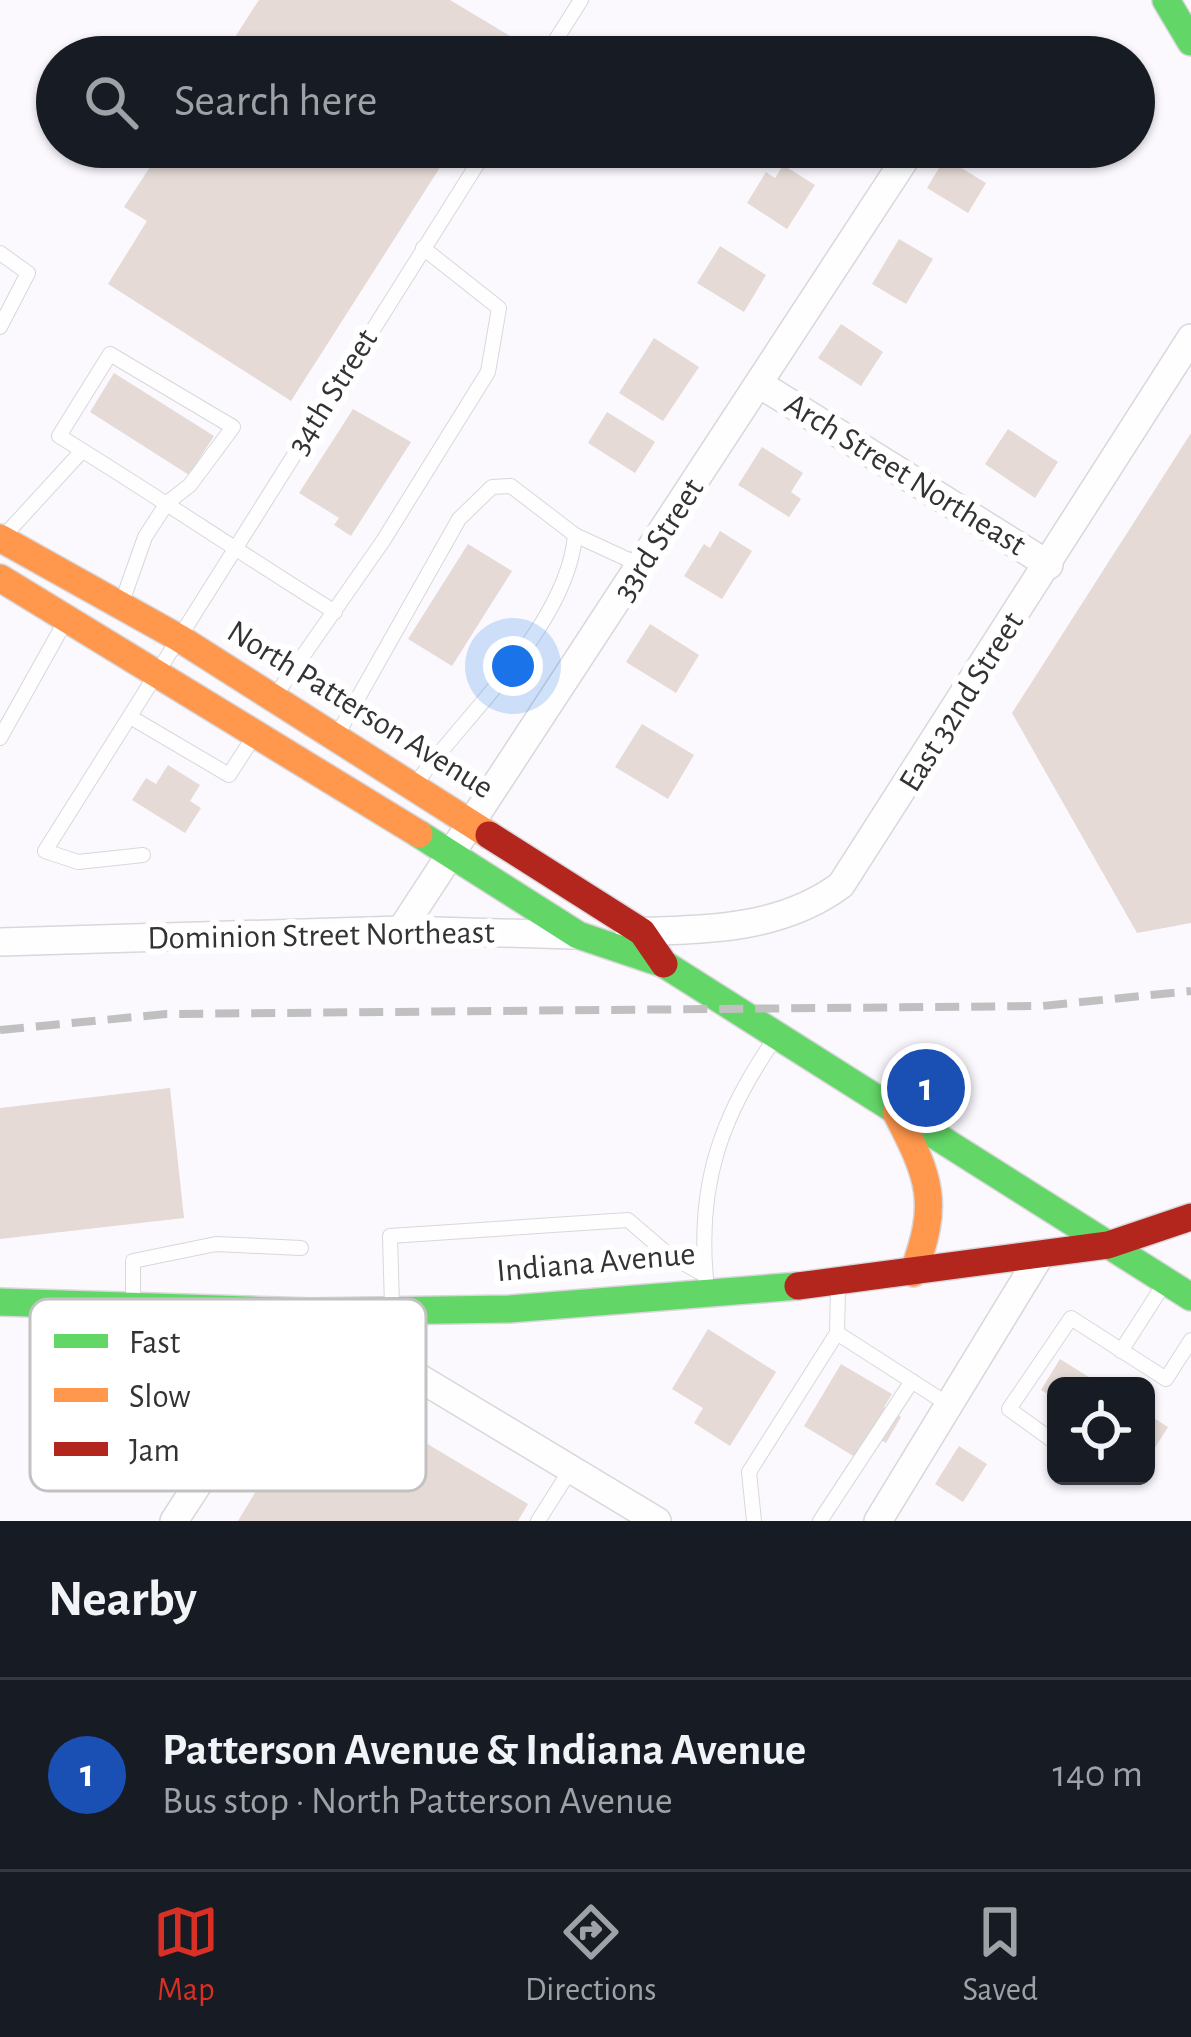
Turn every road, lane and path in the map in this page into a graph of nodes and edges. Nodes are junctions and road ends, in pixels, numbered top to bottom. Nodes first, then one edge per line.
1 (581, 0) edge
2 (1166, 0) edge
3 (558, 36) edge
4 (1191, 43) edge
5 (474, 168) edge
6 (900, 168) edge
7 (423, 248) junction
8 (0, 253) edge
9 (0, 327) edge
10 (1191, 338) edge
11 (761, 385) junction
12 (82, 451) junction
13 (167, 503) junction
14 (574, 536) junction
15 (1, 538) edge
16 (237, 545) junction
17 (1049, 565) junction
18 (642, 566) junction
19 (0, 578) edge
20 (89, 586) junction
21 (120, 607) junction
22 (335, 612) junction
23 (68, 618) junction
24 (179, 638) junction
25 (162, 672) junction
26 (275, 697) junction
27 (6, 712) edge
28 (132, 718) junction
29 (257, 731) junction
30 (337, 735) junction
31 (0, 738) edge
32 (415, 786) junction
33 (471, 824) junction
34 (452, 853) junction
35 (143, 855) dead end
36 (401, 930) junction
37 (642, 932) junction
38 (578, 935) junction
39 (0, 942) edge
40 (664, 964) junction
41 (776, 1037) junction
42 (896, 1112) junction
43 (1191, 1216) edge
44 (1108, 1244) junction
45 (301, 1248) dead end
46 (1041, 1254) junction
47 (913, 1273) junction
48 (1166, 1281) junction
49 (706, 1282) junction
50 (838, 1282) junction
51 (1191, 1297) edge
52 (133, 1299) edge
53 (392, 1299) edge
54 (0, 1302) edge
55 (30, 1303) edge
56 (426, 1310) edge
57 (837, 1333) junction
58 (1191, 1340) edge
59 (1121, 1351) junction
60 (912, 1381) junction
61 (426, 1382) edge
62 (949, 1405) junction
63 (1047, 1436) edge
64 (571, 1469) junction
65 (194, 1491) edge
66 (174, 1521) edge
67 (538, 1521) edge
68 (657, 1521) edge
69 (754, 1521) edge
70 (820, 1521) edge
71 (878, 1521) edge

1 - 3 lane
2 - 4 main road
5 - 7 lane, 34th Street
6 - 11 street, 33rd Street
7 - 16 lane, 34th Street
7 - 22 lane
8 - 9 lane
10 - 17 street, East 32nd Street
11 - 17 street, Arch Street Northeast
11 - 18 street, 33rd Street
12 - 13 lane
12 - 13 lane
12 - 15 lane
13 - 16 lane
13 - 21 lane
14 - 18 lane
14 - 30 lane
14 - 32 lane
15 - 20 main road, North Patterson Avenue
16 - 22 lane
16 - 24 lane, 34th Street
17 - 37 street, East 32nd Street
18 - 33 street, 33rd Street
19 - 23 main road, North Patterson Avenue
20 - 21 main road, North Patterson Avenue
20 - 23 lane
21 - 24 main road, North Patterson Avenue
22 - 26 lane
23 - 25 main road, North Patterson Avenue
23 - 27 lane
24 - 25 lane, 34th Street
24 - 26 main road, North Patterson Avenue
25 - 28 lane, 34th Street
25 - 29 main road, North Patterson Avenue
26 - 30 main road, North Patterson Avenue
27 - 31 lane
28 - 29 lane
28 - 35 lane, 34th Street
29 - 34 main road, North Patterson Avenue
30 - 32 main road, North Patterson Avenue
32 - 33 main road, North Patterson Avenue
33 - 34 street, 33rd Street
33 - 37 main road, North Patterson Avenue
34 - 36 street, 33rd Street
34 - 38 main road, North Patterson Avenue
36 - 38 street, Dominion Street Northeast
36 - 39 street, Dominion Street Northeast
37 - 38 street, Dominion Street Northeast
37 - 40 main road, North Patterson Avenue
38 - 40 main road, North Patterson Avenue
40 - 41 main road, North Patterson Avenue
41 - 42 main road, North Patterson Avenue
41 - 49 lane
42 - 44 main road, North Patterson Avenue
42 - 47 main road
43 - 44 main road, Indiana Avenue
44 - 46 main road, Indiana Avenue
44 - 48 main road, North Patterson Avenue
45 - 52 lane
46 - 47 main road, Indiana Avenue
46 - 62 street
47 - 50 main road, Indiana Avenue
48 - 51 main road, North Patterson Avenue
48 - 59 lane
49 - 50 main road, Indiana Avenue
49 - 53 lane
49 - 56 main road, Indiana Avenue
50 - 57 lane
54 - 55 main road, Indiana Avenue
57 - 60 lane
57 - 69 lane
58 - 59 lane
59 - 63 lane
60 - 62 lane
60 - 70 lane
61 - 64 street
62 - 71 street
64 - 67 lane
64 - 68 street
65 - 66 street

